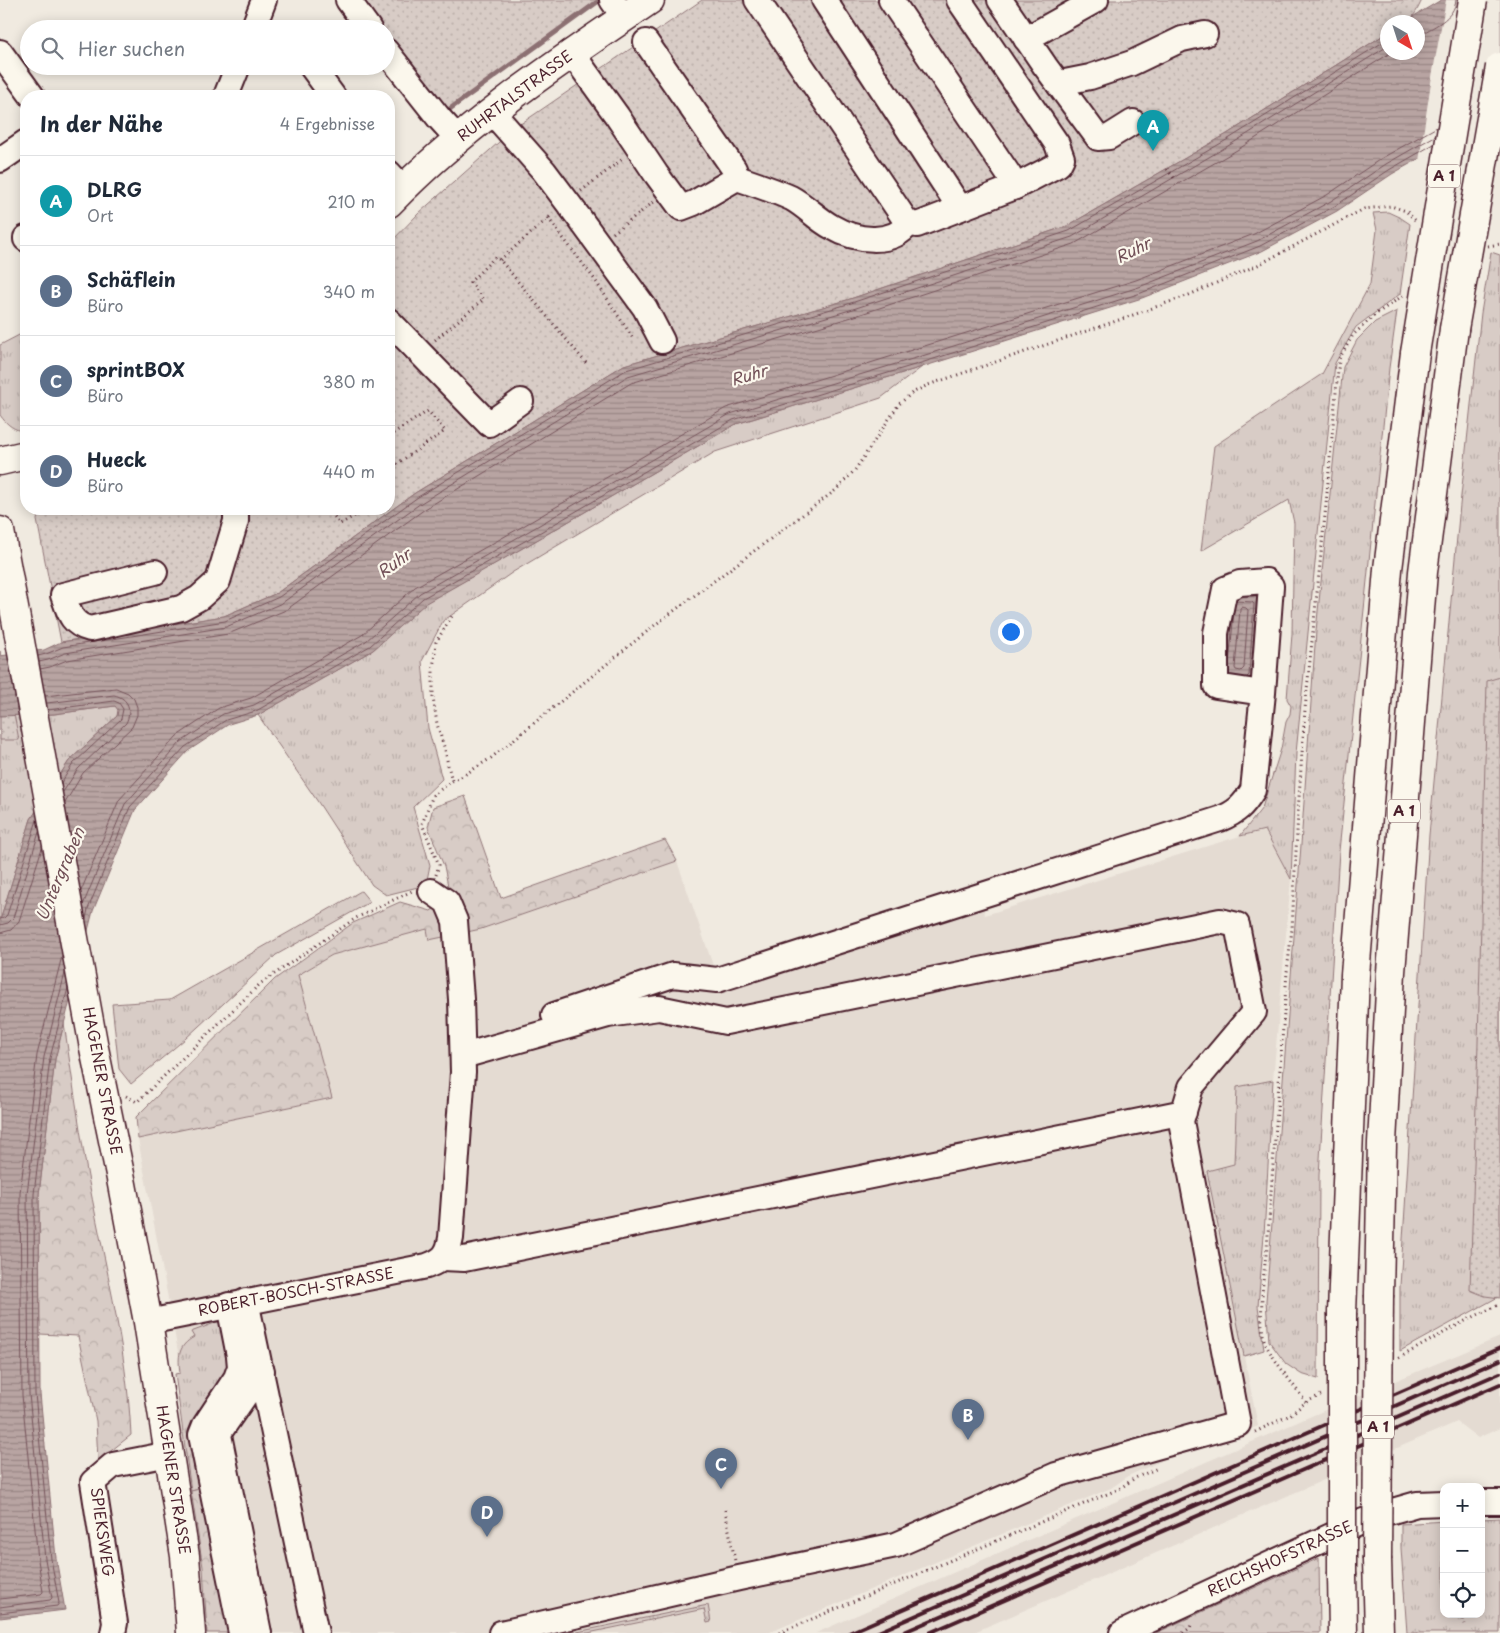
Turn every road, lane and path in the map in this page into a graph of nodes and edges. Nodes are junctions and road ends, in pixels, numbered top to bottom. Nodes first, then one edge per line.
1 (264, 0) edge
2 (348, 0) edge
3 (650, 0) edge
4 (756, 0) edge
5 (824, 0) edge
6 (891, 0) edge
7 (959, 0) edge
8 (1000, 0) edge
9 (1096, 0) edge
10 (1474, 0) edge
11 (618, 9) edge
12 (256, 20) edge
13 (362, 20) edge
14 (1205, 34) dead end
15 (1026, 39) junction
16 (646, 42) dead end
17 (0, 52) edge
18 (571, 52) junction
19 (395, 62) edge
20 (1500, 67) edge
21 (234, 75) edge
22 (318, 75) edge
23 (1059, 85) junction
24 (28, 90) edge
25 (228, 90) edge
26 (329, 90) edge
27 (492, 112) junction
28 (1133, 122) dead end
29 (458, 139) junction
30 (20, 146) edge
31 (0, 160) edge
32 (1167, 169) dead end
33 (736, 178) junction
34 (1174, 178) dead end
35 (395, 186) edge
36 (1015, 187) junction
37 (668, 191) junction
38 (960, 208) junction
39 (1364, 209) dead end
40 (548, 218) dead end
41 (909, 223) junction
42 (598, 244) junction
43 (1409, 292) dead end
44 (395, 327) edge
45 (634, 340) dead end
46 (662, 341) dead end
47 (420, 353) junction
48 (586, 363) dead end
49 (521, 401) dead end
50 (395, 432) edge
51 (20, 456) edge
52 (0, 461) edge
53 (395, 465) edge
54 (236, 515) edge
55 (333, 515) edge
56 (356, 515) edge
57 (0, 531) edge
58 (155, 572) dead end
59 (454, 613) dead end
60 (1263, 693) junction
61 (452, 780) junction
62 (431, 890) junction
63 (491, 1048) junction
64 (463, 1056) junction
65 (104, 1096) junction
66 (1184, 1112) junction
67 (443, 1258) junction
68 (237, 1303) junction
69 (1500, 1304) edge
70 (148, 1322) junction
71 (1394, 1360) dead end
72 (262, 1371) junction
73 (1324, 1394) dead end
74 (1306, 1402) junction
75 (1247, 1435) dead end
76 (169, 1454) junction
77 (1161, 1467) dead end
78 (1485, 1502) edge
79 (1500, 1502) edge
80 (1440, 1503) edge
81 (725, 1510) dead end
82 (739, 1578) junction
83 (1463, 1618) edge
84 (1465, 1624) dead end
85 (113, 1633) edge
86 (191, 1633) edge
87 (241, 1633) edge
88 (259, 1633) edge
89 (316, 1633) edge
90 (501, 1633) edge
91 (779, 1633) edge
92 (1122, 1633) edge
93 (1343, 1633) edge
94 (1379, 1633) edge

1 - 12 street
2 - 13 street
3 - 11 main road, RUHRTALSTRASSE
4 - 41 street
5 - 38 street
6 - 36 street
7 - 36 street
8 - 15 street
9 - 15 street
10 - 93 main road, A 1, bridge
11 - 18 main road, RUHRTALSTRASSE
14 - 23 street
15 - 23 street
16 - 33 street
17 - 24 street
18 - 27 main road, RUHRTALSTRASSE
18 - 37 street
19 - 29 street
20 - 94 main road, A 1, bridge
21 - 25 street
22 - 26 street
23 - 28 street
27 - 29 main road, RUHRTALSTRASSE
27 - 42 street
29 - 35 main road, RUHRTALSTRASSE
30 - 31 street
32 - 34 path
33 - 37 street
33 - 41 street
36 - 38 street
37 - 42 path
38 - 41 street
39 - 61 path
40 - 45 path
42 - 46 street
43 - 74 path
44 - 47 street
47 - 48 path
47 - 49 street
50 - 53 path
51 - 52 main road
54 - 58 street
55 - 56 path
57 - 65 main road, HAGENER STRASSE
59 - 61 path
60 - 60 street
60 - 63 street
61 - 62 path
62 - 64 street
62 - 65 path
63 - 64 street
63 - 66 street
64 - 67 street
65 - 70 main road, HAGENER STRASSE
66 - 67 street
66 - 82 street
67 - 68 street, ROBERT-BOSCH-STRASSE
68 - 70 street, ROBERT-BOSCH-STRASSE
68 - 72 street
68 - 87 street
69 - 71 path
70 - 76 main road, HAGENER STRASSE
72 - 88 street
72 - 89 street
73 - 74 path
74 - 75 path
76 - 85 street, SPIEKSWEG
76 - 86 main road, HAGENER STRASSE
77 - 91 path
78 - 79 street
80 - 92 street, REICHSHOFSTRASSE
81 - 82 path
82 - 90 street
83 - 84 path

